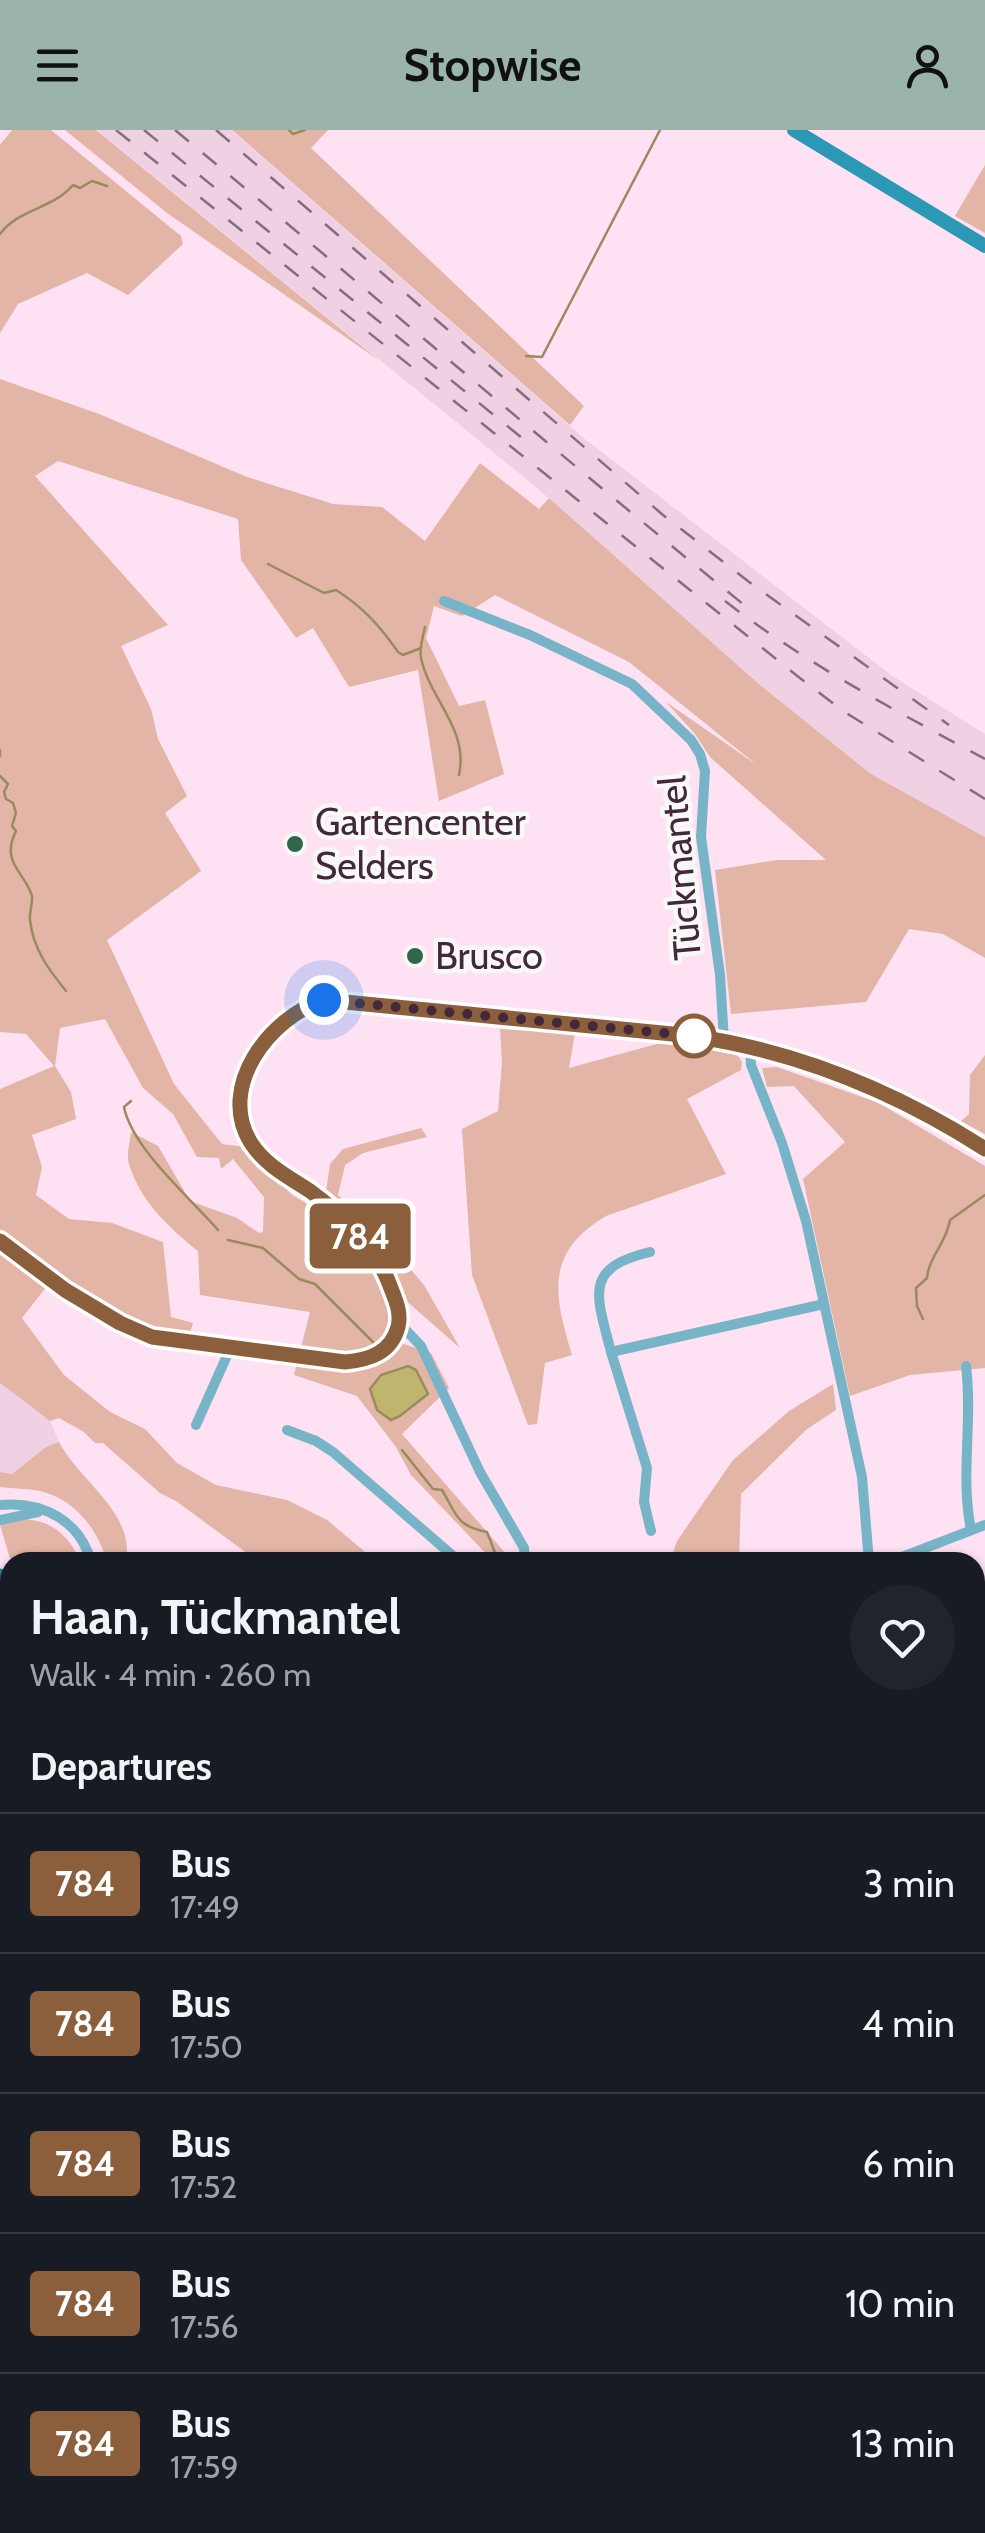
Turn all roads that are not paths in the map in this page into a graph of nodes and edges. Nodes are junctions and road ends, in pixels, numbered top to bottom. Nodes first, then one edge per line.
1 (794, 130) edge
2 (985, 246) edge
3 (444, 601) dead end
4 (724, 1041) junction
5 (750, 1046) junction
6 (985, 1149) edge
7 (0, 1241) edge
8 (650, 1252) dead end
9 (824, 1304) junction
10 (399, 1323) junction
11 (230, 1349) junction
12 (611, 1352) junction
13 (966, 1366) dead end
14 (970, 1400) junction
15 (985, 1401) edge
16 (196, 1425) dead end
17 (288, 1430) dead end
18 (0, 1505) edge
19 (49, 1511) junction
20 (0, 1520) edge
21 (985, 1525) edge
22 (971, 1530) junction
23 (651, 1531) dead end
24 (86, 1552) edge
25 (448, 1552) edge
26 (524, 1552) edge
27 (868, 1552) edge
28 (915, 1552) edge

1 - 2 street
3 - 4 street, Tückmantel
4 - 5 main road
4 - 10 main road
5 - 6 main road
5 - 9 street
7 - 11 main road
8 - 12 street
9 - 12 street
9 - 27 street
10 - 11 main road
10 - 26 street
11 - 16 street
12 - 23 street
13 - 14 street
14 - 15 street
14 - 22 street
17 - 25 street
18 - 19 street
19 - 20 street
19 - 24 street
21 - 22 street
22 - 28 street

